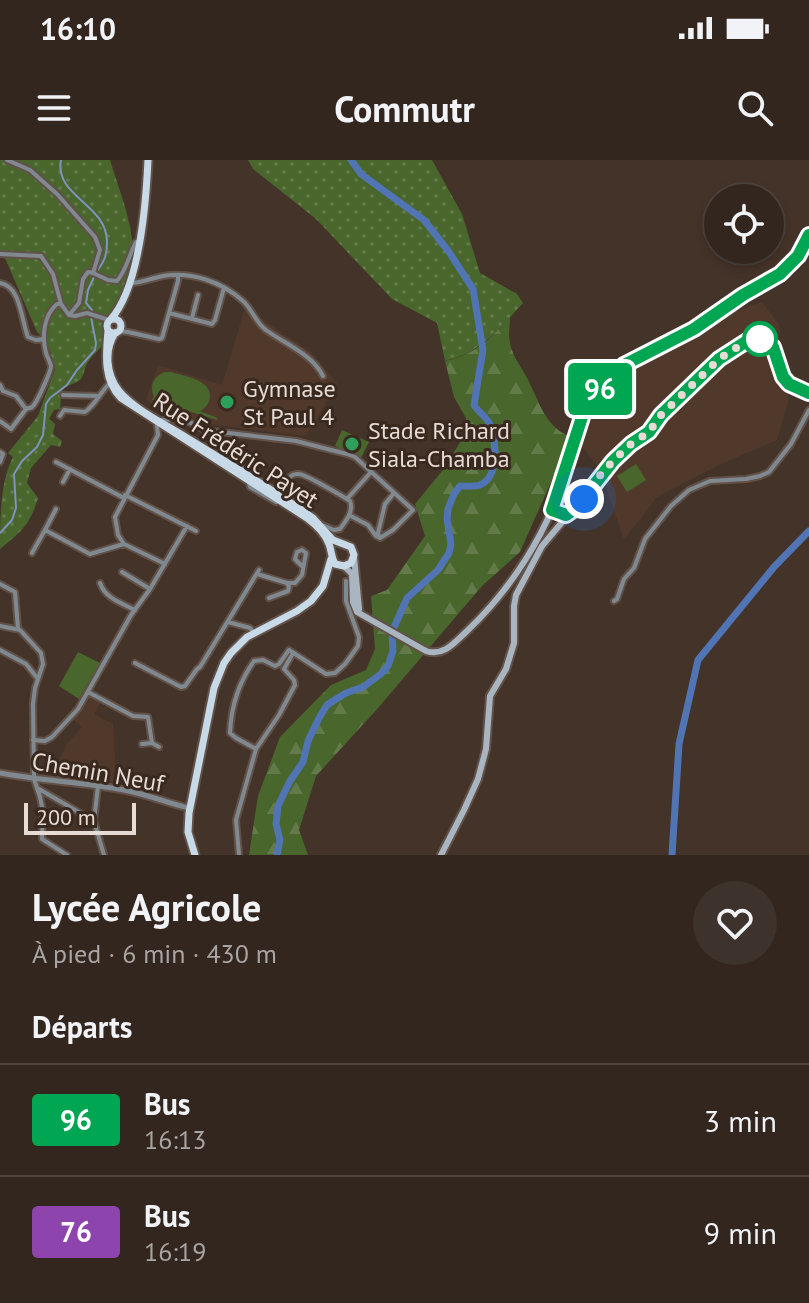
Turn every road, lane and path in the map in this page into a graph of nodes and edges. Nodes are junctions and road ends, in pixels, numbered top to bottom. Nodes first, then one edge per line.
1 (7, 160) edge
2 (148, 160) edge
3 (145, 208) junction
4 (809, 235) edge
5 (139, 242) junction
6 (0, 254) edge
7 (93, 273) junction
8 (178, 275) junction
9 (132, 278) junction
10 (150, 279) junction
11 (0, 283) edge
12 (224, 288) junction
13 (198, 295) dead end
14 (61, 304) junction
15 (169, 313) junction
16 (69, 315) junction
17 (192, 318) junction
18 (114, 326) junction
19 (44, 339) junction
20 (323, 376) dead end
21 (112, 382) junction
22 (0, 385) edge
23 (809, 393) edge
24 (63, 395) dead end
25 (99, 396) junction
26 (26, 409) junction
27 (809, 410) edge
28 (60, 416) dead end
29 (0, 421) edge
30 (163, 423) junction
31 (204, 430) junction
32 (0, 452) edge
33 (0, 462) edge
34 (56, 462) dead end
35 (70, 469) junction
36 (371, 472) junction
37 (245, 477) junction
38 (63, 482) dead end
39 (286, 485) dead end
40 (394, 493) junction
41 (125, 497) junction
42 (347, 499) junction
43 (56, 509) dead end
44 (552, 510) junction
45 (349, 515) junction
46 (563, 515) junction
47 (320, 524) junction
48 (187, 526) junction
49 (45, 530) junction
50 (196, 531) dead end
51 (377, 535) junction
52 (340, 543) junction
53 (124, 544) junction
54 (32, 553) dead end
55 (354, 555) junction
56 (331, 557) junction
57 (165, 564) junction
58 (341, 566) junction
59 (303, 567) dead end
60 (122, 572) dead end
61 (327, 577) junction
62 (350, 581) junction
63 (100, 583) dead end
64 (287, 583) junction
65 (0, 584) edge
66 (150, 589) junction
67 (269, 598) dead end
68 (614, 601) dead end
69 (135, 610) junction
70 (228, 622) junction
71 (0, 626) edge
72 (18, 629) junction
73 (254, 633) junction
74 (0, 650) edge
75 (291, 651) junction
76 (135, 663) dead end
77 (38, 679) junction
78 (88, 692) junction
79 (33, 740) junction
80 (152, 743) junction
81 (142, 744) dead end
82 (159, 747) dead end
83 (256, 749) junction
84 (0, 773) edge
85 (34, 779) junction
86 (98, 786) junction
87 (37, 788) junction
88 (188, 808) junction
89 (94, 821) junction
90 (67, 855) edge
91 (104, 855) edge
92 (193, 855) edge
93 (239, 855) edge
94 (441, 855) edge

1 - 7 street
2 - 3 main road
3 - 5 main road
3 - 9 main road
4 - 44 main road
5 - 7 street
5 - 9 main road
6 - 14 street
7 - 16 street
8 - 10 street
8 - 12 street
8 - 15 street
9 - 10 street
9 - 10 street
9 - 18 main road
11 - 19 street
12 - 17 street
12 - 20 street
13 - 17 street
14 - 16 street
14 - 19 street
15 - 17 street
15 - 18 street
16 - 18 street
18 - 21 main road
19 - 26 street
21 - 25 street
21 - 30 main road, Rue Frédéric Payet
22 - 26 street
23 - 46 street
24 - 25 street
25 - 28 street
26 - 29 street
27 - 68 street
30 - 31 street
30 - 37 main road, Rue Frédéric Payet
30 - 41 street
31 - 36 street
31 - 37 street
32 - 33 street
34 - 35 street
35 - 38 street
35 - 41 street
36 - 40 street
36 - 42 street
37 - 47 main road, Rue Frédéric Payet
37 - 56 main road, Rue Frédéric Payet
39 - 42 street
40 - 51 street
40 - 51 street
41 - 48 street
41 - 53 street
42 - 45 street
43 - 49 street
44 - 46 main road
44 - 62 main road
45 - 47 street
45 - 51 street
46 - 94 main road
47 - 52 main road, Rue Frédéric Payet
48 - 50 street
48 - 57 street
49 - 53 street
49 - 54 street
52 - 55 main road
52 - 56 main road
53 - 57 street
55 - 58 main road
55 - 62 main road
56 - 58 main road
56 - 61 main road
57 - 66 street
58 - 61 main road
58 - 62 main road
59 - 64 street
60 - 66 street
61 - 73 main road
62 - 75 street
63 - 69 street
64 - 67 street
64 - 70 street
65 - 72 street
66 - 69 street
69 - 78 street
70 - 73 street
70 - 76 street
71 - 72 street
72 - 77 street
73 - 88 main road
74 - 77 street
75 - 83 street
75 - 83 street
77 - 79 street
78 - 79 street
78 - 80 street
79 - 85 street
80 - 81 street
80 - 82 street
83 - 93 street
84 - 85 street, Chemin Neuf
85 - 86 street, Chemin Neuf
85 - 87 street
86 - 88 street, Chemin Neuf
86 - 89 street
87 - 89 street
87 - 90 street
88 - 92 main road
89 - 91 street

